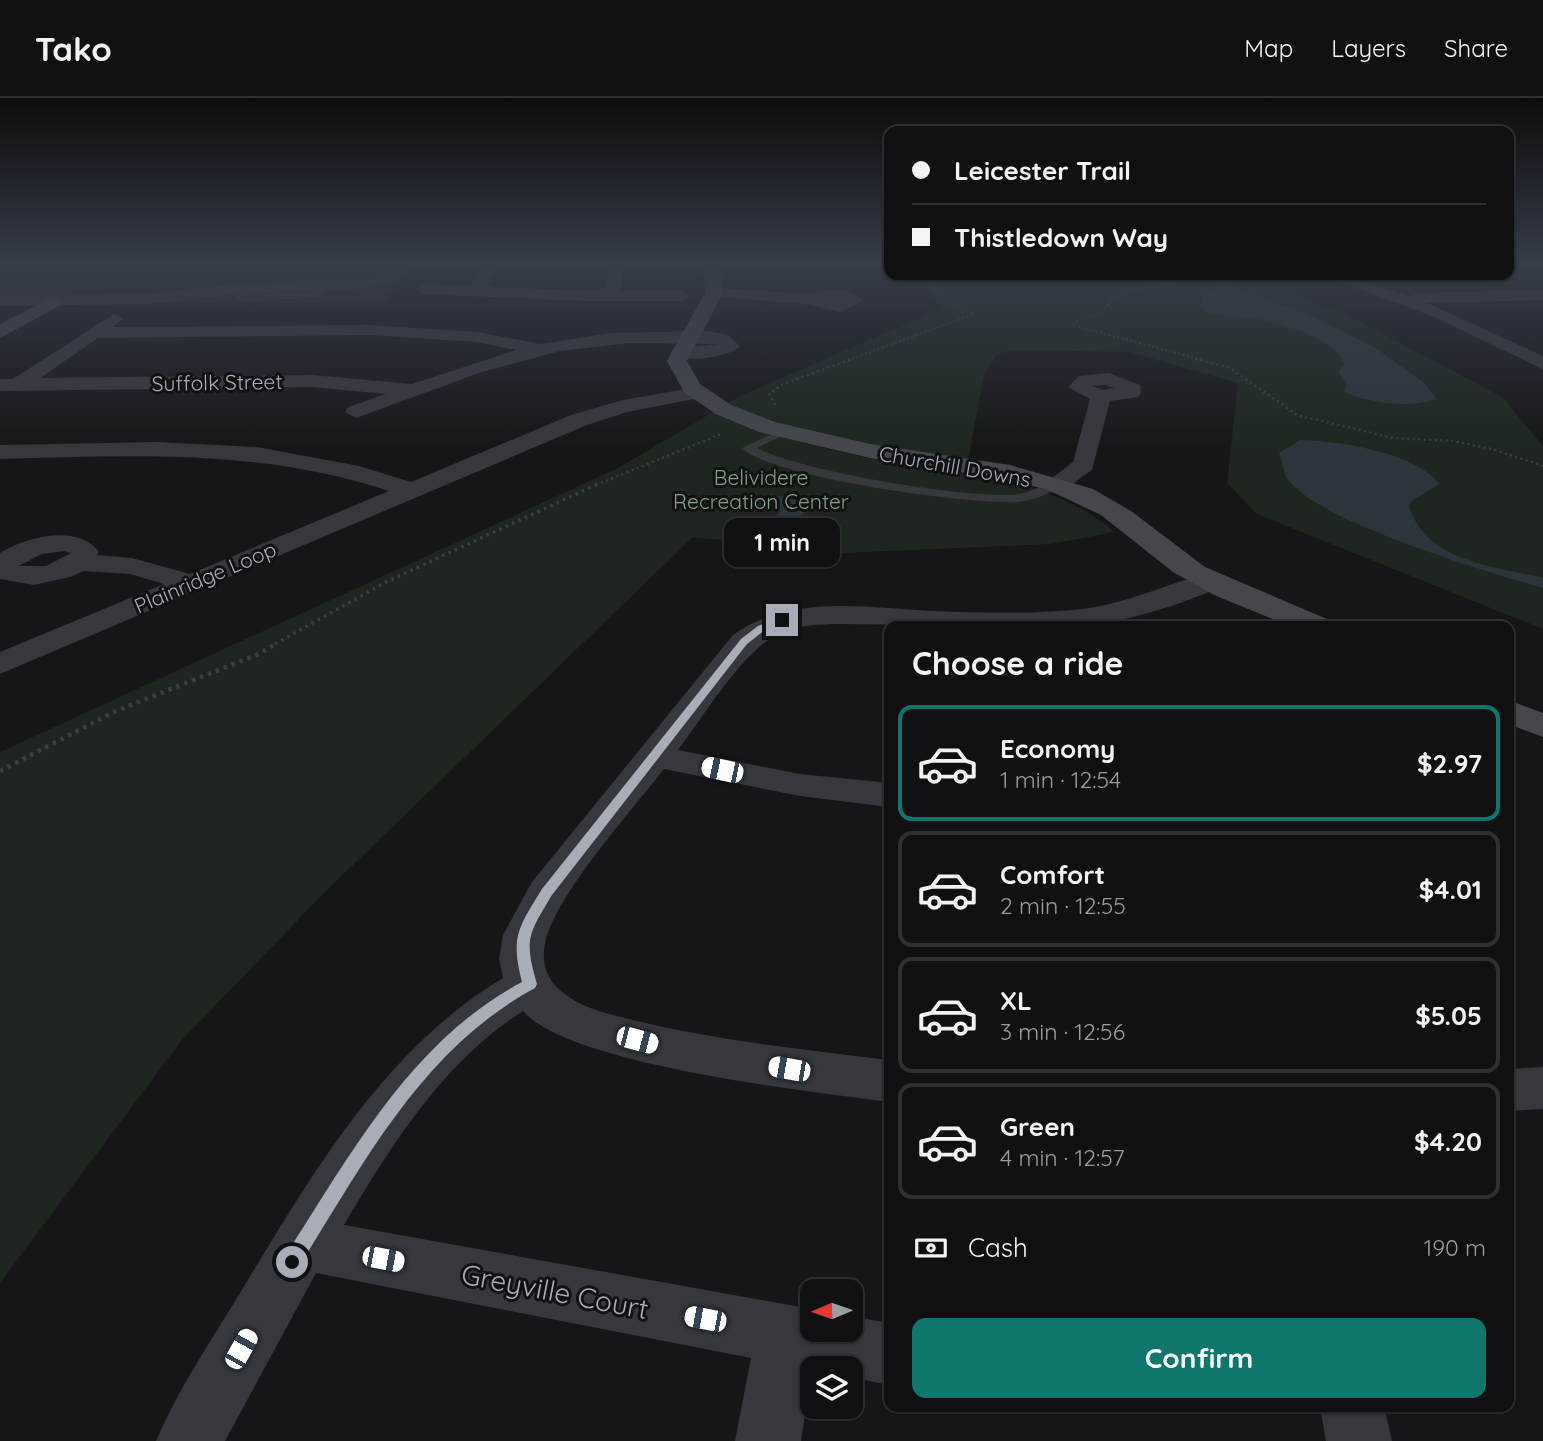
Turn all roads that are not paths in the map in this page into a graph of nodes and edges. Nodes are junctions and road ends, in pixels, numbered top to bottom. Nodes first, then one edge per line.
1 (105, 325) edge
2 (696, 325) edge
3 (1464, 325) edge
4 (93, 333) junction
5 (1543, 341) edge
6 (1504, 342) junction
7 (684, 345) junction
8 (540, 349) junction
9 (1543, 363) edge
10 (9, 385) edge
11 (416, 391) junction
12 (697, 393) junction
13 (1101, 397) dead end
14 (356, 412) dead end
15 (784, 431) junction
16 (0, 452) edge
17 (1055, 485) junction
18 (411, 490) junction
19 (79, 562) dead end
20 (1212, 582) junction
21 (191, 583) junction
22 (1304, 621) edge
23 (0, 664) edge
24 (1514, 714) edge
25 (1543, 726) edge
26 (655, 756) junction
27 (884, 794) edge
28 (530, 984) junction
29 (884, 1080) edge
30 (1543, 1088) edge
31 (1514, 1090) edge
32 (303, 1244) junction
33 (786, 1334) junction
34 (884, 1353) edge
35 (1353, 1412) edge
36 (189, 1441) edge
37 (768, 1441) edge
38 (1359, 1441) edge

1 - 4 street
2 - 7 street
3 - 6 street
4 - 8 street
4 - 10 street
5 - 6 street
6 - 9 street
7 - 8 street, Suffolk Street
7 - 12 street
8 - 11 street, Suffolk Street
10 - 11 street, Suffolk Street
11 - 14 street, Suffolk Street
12 - 15 street, Churchill Downs
12 - 18 street, Plainridge Loop
13 - 17 street
15 - 17 street, Churchill Downs
15 - 17 lane
16 - 18 street
17 - 20 street, Churchill Downs
18 - 21 street, Plainridge Loop
19 - 21 street
20 - 22 street, Churchill Downs
20 - 26 street
21 - 23 street, Plainridge Loop
24 - 25 street
26 - 27 street
26 - 28 street
28 - 29 street
28 - 32 street
30 - 31 street
32 - 33 street, Greyville Court
32 - 36 street
33 - 34 street, Greyville Court
33 - 37 street
35 - 38 street

